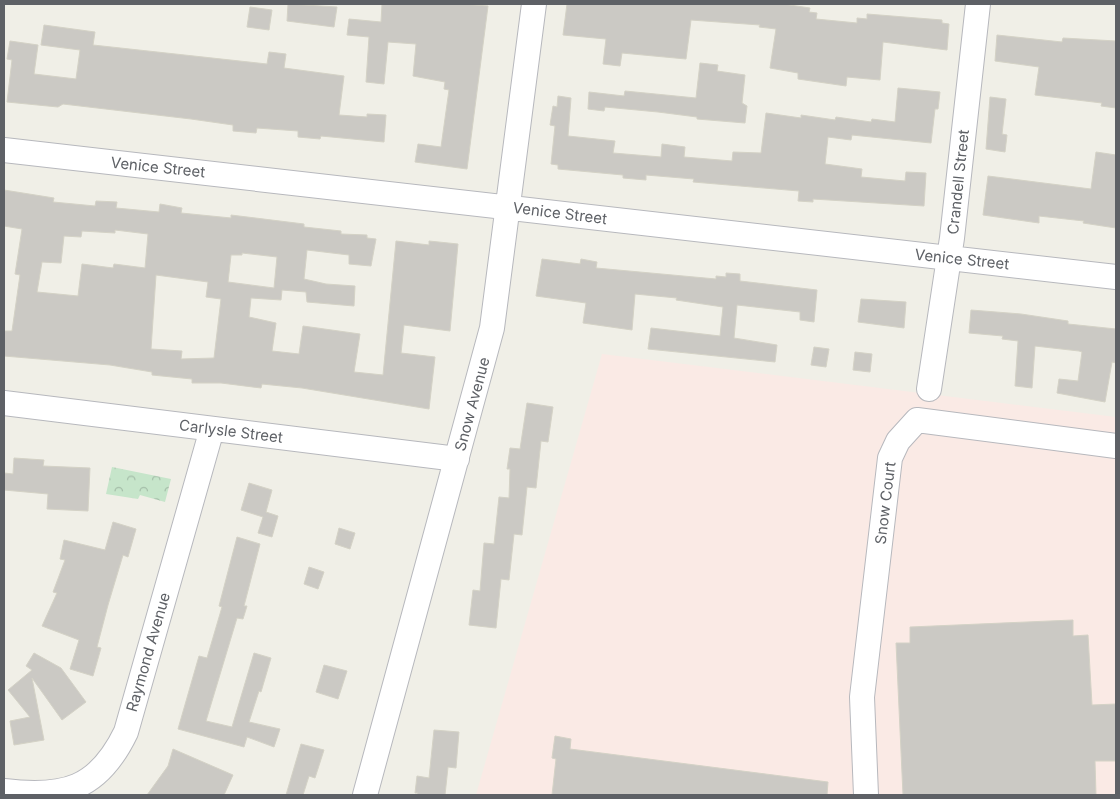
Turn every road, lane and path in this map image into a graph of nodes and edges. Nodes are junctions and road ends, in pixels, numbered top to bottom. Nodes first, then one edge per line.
1 (534, 4) edge
2 (978, 4) edge
3 (4, 150) edge
4 (507, 207) junction
5 (949, 258) junction
6 (1116, 277) edge
7 (929, 389) dead end
8 (4, 404) edge
9 (212, 429) junction
10 (1116, 446) edge
11 (457, 459) junction
12 (4, 791) edge
13 (365, 795) edge
14 (866, 795) edge

1 - 4 street, Snow Avenue
2 - 5 street, Crandell Street
3 - 4 street, Venice Street
4 - 5 street, Venice Street
4 - 11 street, Snow Avenue
5 - 6 street, Venice Street
5 - 7 street, Crandell Street
8 - 9 street, Carlysle Street
9 - 11 street, Carlysle Street
9 - 12 street, Raymond Avenue
10 - 14 street, Snow Court
11 - 13 street, Snow Avenue

